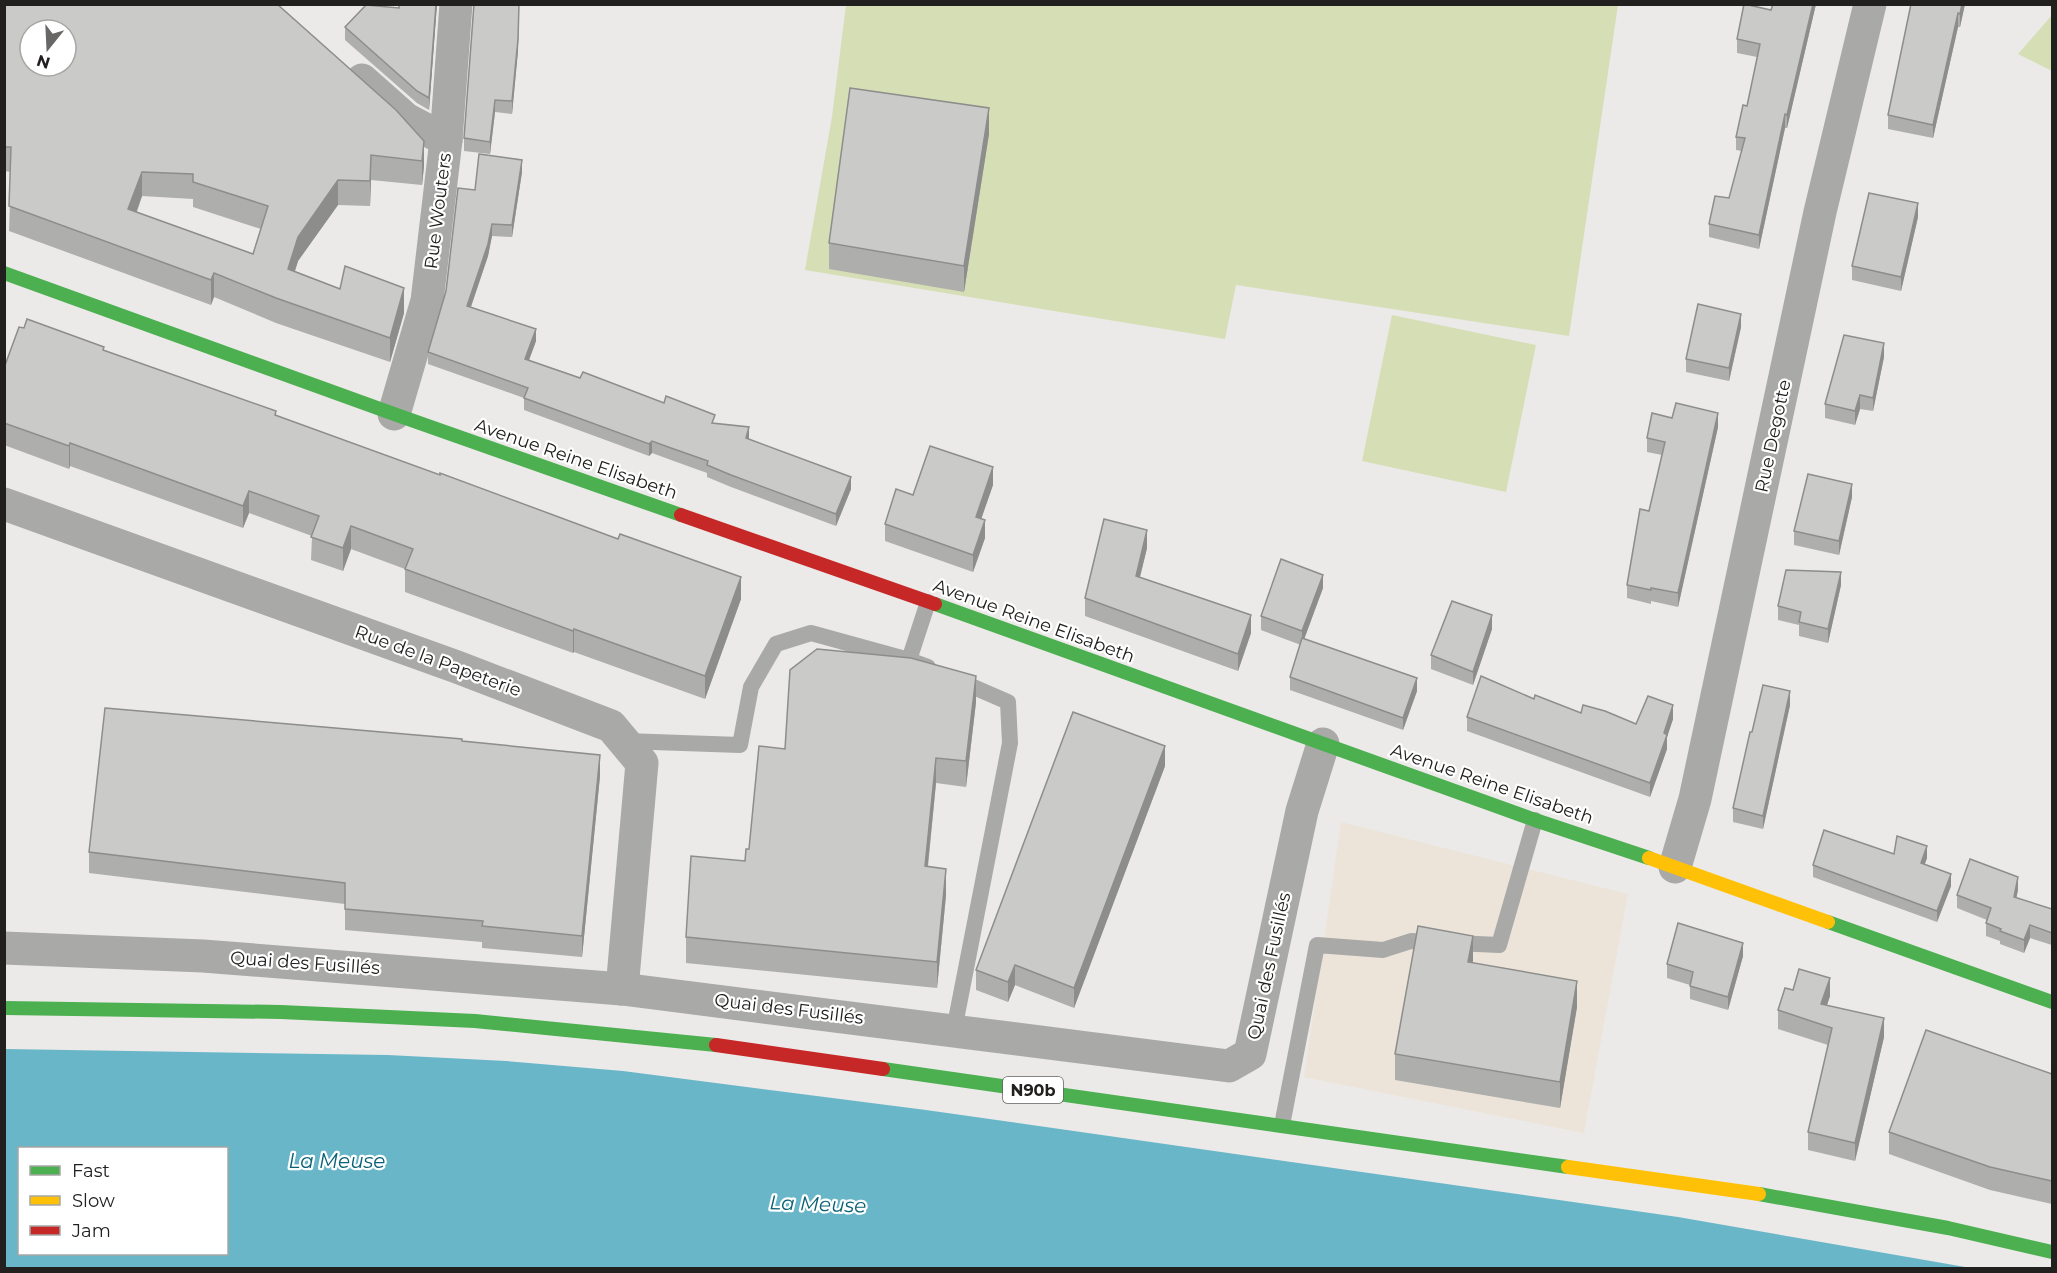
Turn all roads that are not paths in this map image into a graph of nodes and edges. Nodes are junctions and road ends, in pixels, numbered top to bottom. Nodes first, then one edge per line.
1 (456, 4) edge
2 (1870, 4) edge
3 (337, 58) edge
4 (446, 140) junction
5 (4, 273) edge
6 (394, 414) junction
7 (4, 504) edge
8 (928, 602) junction
9 (909, 660) junction
10 (623, 741) junction
11 (1323, 744) junction
12 (1535, 820) junction
13 (1675, 867) junction
14 (4, 948) edge
15 (622, 989) junction
16 (2052, 1002) edge
17 (4, 1008) edge
18 (954, 1030) junction
19 (1282, 1125) junction
20 (2052, 1252) edge

1 - 4 street, Rue Wouters
2 - 13 street, Rue Degotte
3 - 4 street
4 - 6 street, Rue Wouters
5 - 6 main road, Avenue Reine Elisabeth
6 - 8 main road, Avenue Reine Elisabeth
7 - 10 street, Rue de la Papeterie
8 - 9 lane
8 - 11 main road, Avenue Reine Elisabeth
9 - 10 lane
9 - 18 lane
10 - 15 street, Rue de la Papeterie
11 - 12 main road, Avenue Reine Elisabeth
11 - 18 street, Quai des Fusillés
12 - 13 main road, Avenue Reine Elisabeth
12 - 19 lane
13 - 16 main road, Avenue Reine Elisabeth
14 - 15 street, Quai des Fusillés
15 - 18 street, Quai des Fusillés
17 - 19 main road, N90b
19 - 20 main road, N90b

